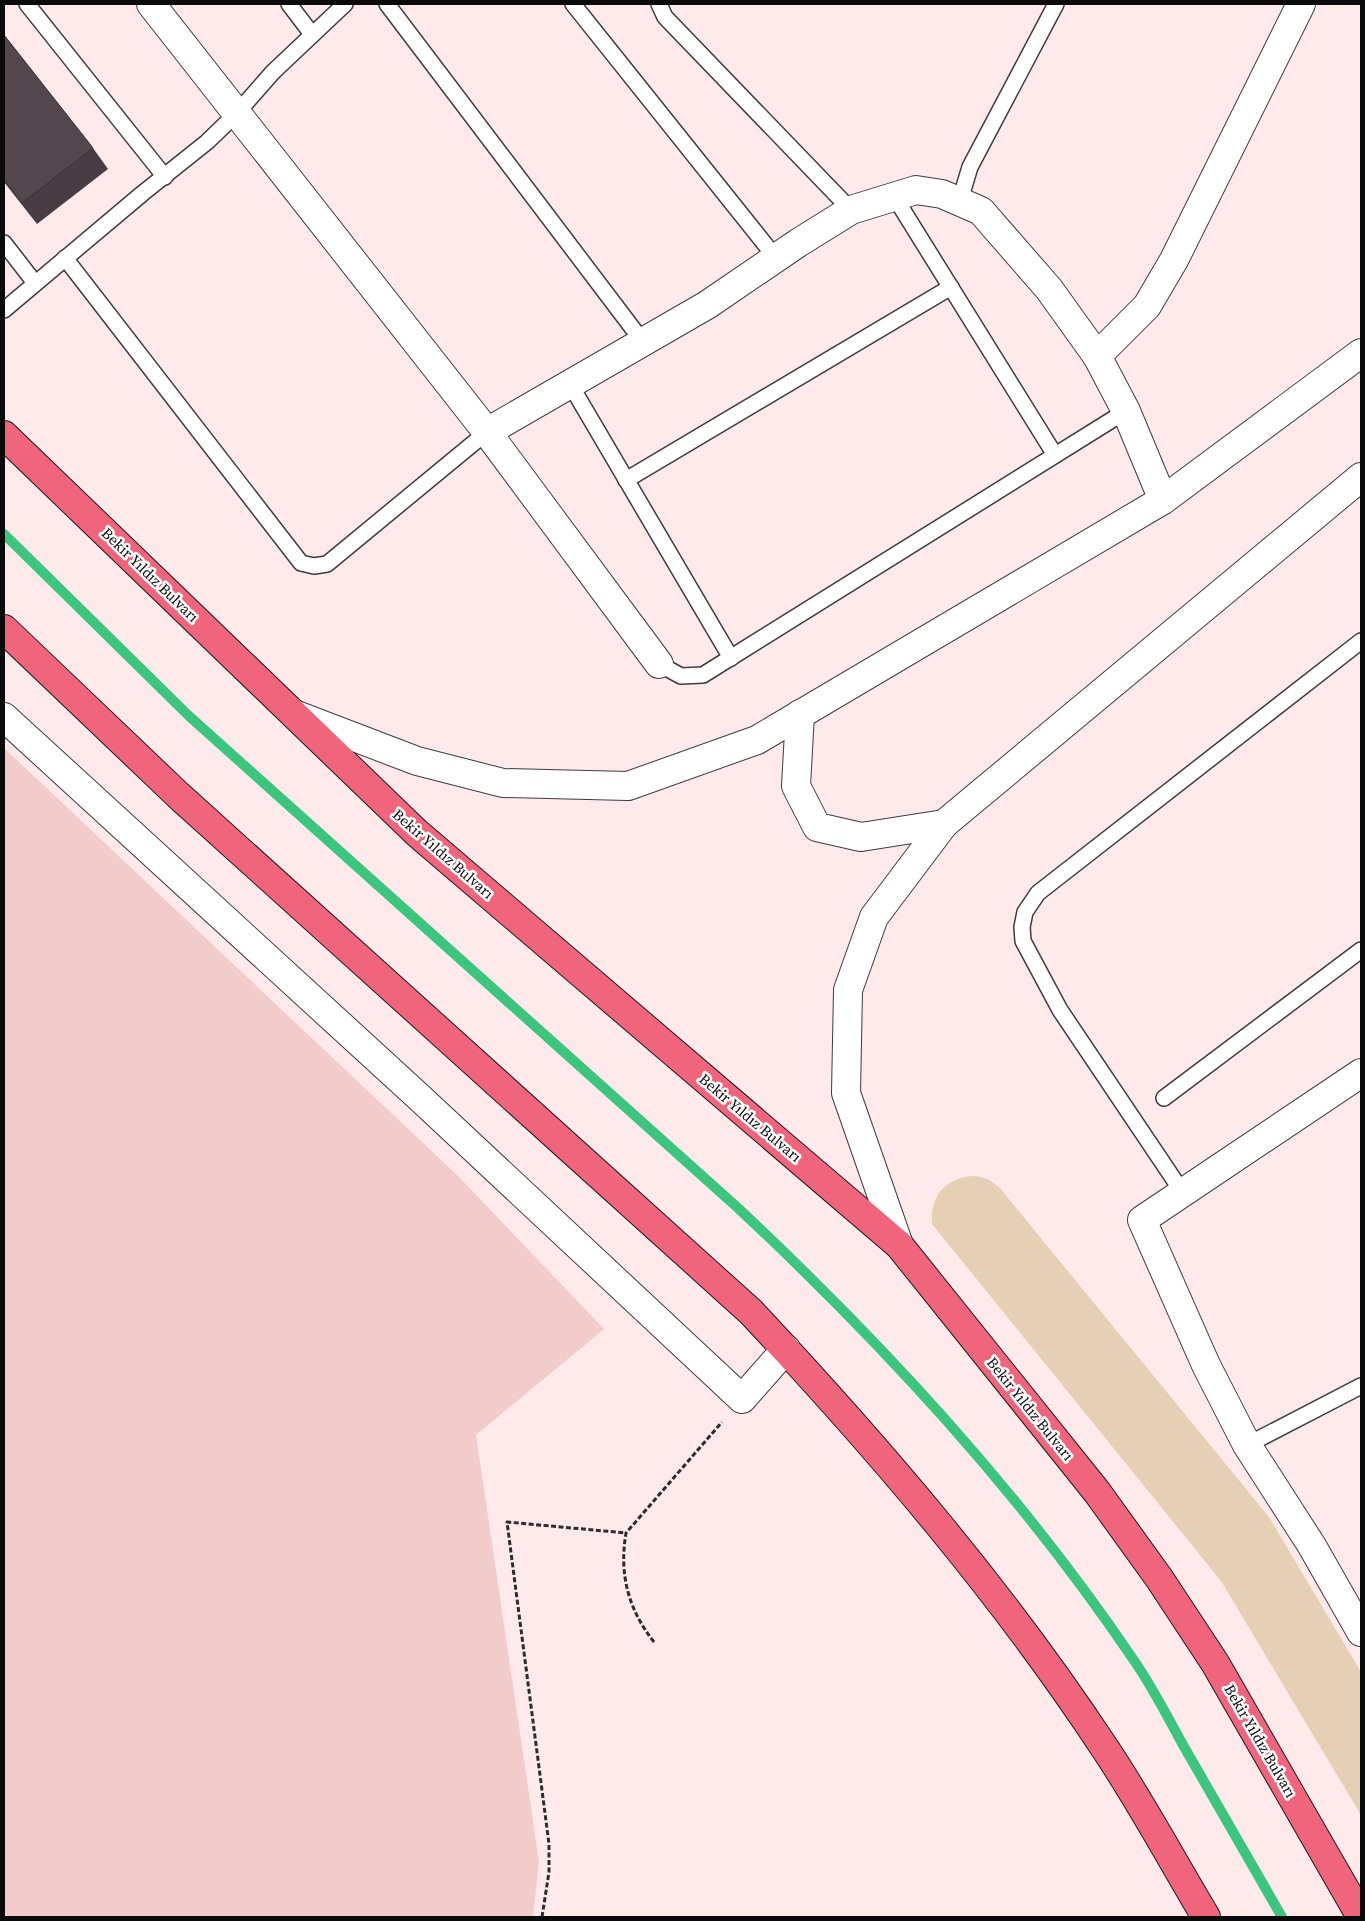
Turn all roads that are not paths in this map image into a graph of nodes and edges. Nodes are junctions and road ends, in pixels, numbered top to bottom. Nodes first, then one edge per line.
1 (27, 4) edge
2 (151, 4) edge
3 (289, 4) edge
4 (345, 4) edge
5 (387, 4) edge
6 (573, 4) edge
7 (659, 4) edge
8 (1056, 4) edge
9 (1300, 4) edge
10 (312, 33) junction
11 (237, 113) junction
12 (165, 177) junction
13 (894, 196) junction
14 (960, 200) junction
15 (851, 210) junction
16 (4, 243) edge
17 (65, 258) junction
18 (776, 258) junction
19 (35, 283) junction
20 (951, 288) junction
21 (4, 310) edge
22 (643, 342) junction
23 (1361, 353) edge
24 (1097, 356) junction
25 (570, 384) junction
26 (1126, 411) junction
27 (487, 432) junction
28 (4, 434) edge
29 (1055, 455) junction
30 (1361, 477) edge
31 (626, 480) junction
32 (1163, 500) junction
33 (4, 629) edge
34 (1361, 641) edge
35 (730, 658) junction
36 (659, 664) joint
37 (294, 714) junction
38 (800, 714) junction
39 (4, 717) edge
40 (944, 824) junction
41 (1360, 955) edge
42 (1361, 1073) edge
43 (1164, 1098) dead end
44 (1183, 1193) junction
45 (899, 1245) junction
46 (786, 1349) junction
47 (1361, 1386) edge
48 (1247, 1445) junction
49 (1361, 1632) edge
50 (1206, 1917) edge
51 (1361, 1917) edge

1 - 12 lane
2 - 11 street
3 - 10 lane
4 - 10 lane
5 - 22 lane
6 - 18 lane
7 - 15 lane
8 - 14 lane
9 - 24 street
10 - 11 lane
11 - 12 lane
11 - 27 street
12 - 17 lane
13 - 14 street
13 - 15 street
13 - 20 lane
14 - 24 street
15 - 18 street
16 - 19 lane
17 - 19 lane
17 - 27 lane
18 - 22 street
19 - 21 lane
20 - 29 lane
20 - 31 lane
22 - 25 street
23 - 32 street
24 - 26 street
25 - 27 street
25 - 31 lane
26 - 29 lane
26 - 32 street
27 - 36 street
28 - 37 main road, Bekir Yıldız Bulvarı
29 - 35 lane
30 - 40 street
31 - 35 lane
32 - 38 street
33 - 46 main road
34 - 44 lane
35 - 36 lane
37 - 38 street
37 - 45 main road, Bekir Yıldız Bulvarı
38 - 40 street
39 - 46 street
40 - 45 street
41 - 43 lane
42 - 44 street
44 - 48 street
45 - 51 main road, Bekir Yıldız Bulvarı
46 - 50 main road
47 - 48 lane
48 - 49 street

